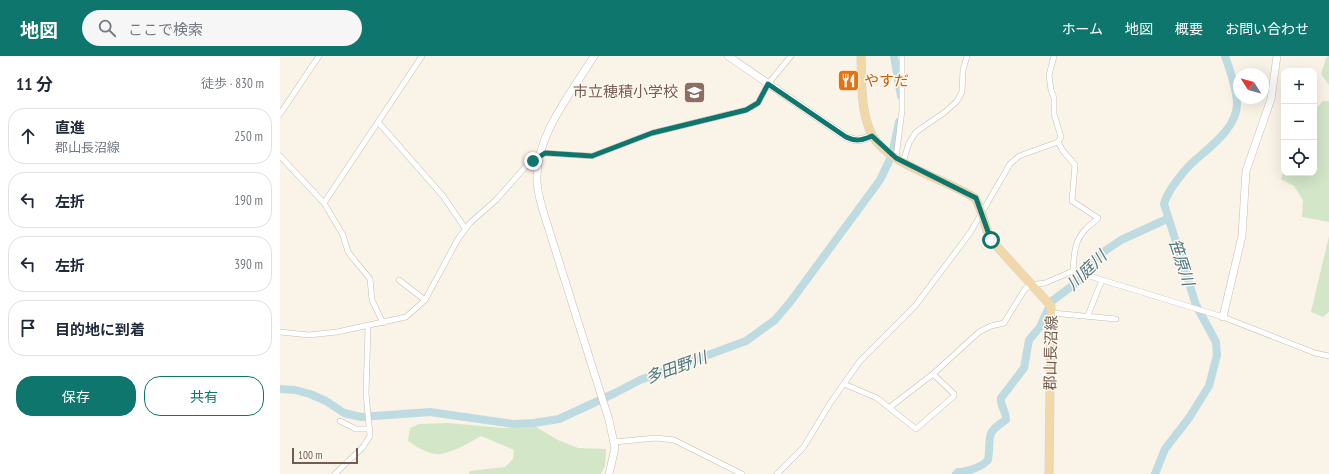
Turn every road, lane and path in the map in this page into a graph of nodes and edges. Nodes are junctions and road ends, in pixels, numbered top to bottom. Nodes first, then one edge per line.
1 (319, 56) edge
2 (422, 56) edge
3 (594, 56) edge
4 (728, 56) edge
5 (791, 56) edge
6 (861, 56) edge
7 (902, 56) edge
8 (967, 56) edge
9 (1054, 56) edge
10 (1277, 56) edge
11 (768, 84) junction
12 (280, 114) edge
13 (378, 122) junction
14 (875, 139) junction
15 (1058, 142) junction
16 (280, 156) edge
17 (540, 156) junction
18 (899, 160) junction
19 (324, 203) junction
20 (982, 214) junction
21 (465, 228) junction
22 (1075, 272) junction
23 (399, 280) dead end
24 (1102, 280) junction
25 (1034, 285) junction
26 (424, 300) junction
27 (1051, 312) junction
28 (1088, 316) junction
29 (1223, 317) junction
30 (1116, 319) dead end
31 (383, 323) junction
32 (368, 327) junction
33 (280, 332) edge
34 (1329, 356) edge
35 (934, 374) junction
36 (844, 384) junction
37 (890, 407) junction
38 (340, 421) dead end
39 (370, 427) junction
40 (614, 442) junction
41 (335, 474) edge
42 (609, 474) edge
43 (742, 474) edge
44 (777, 474) edge
45 (1049, 474) edge

1 - 12 street
2 - 13 street
3 - 17 street
4 - 11 street
5 - 11 street
6 - 14 main road
7 - 18 street
8 - 18 street
9 - 15 street
10 - 29 street
11 - 14 street
11 - 17 street
13 - 19 street
13 - 21 street
14 - 18 main road, 郡山長沼線
15 - 20 street
15 - 22 street
16 - 19 street
17 - 21 street
17 - 40 street
18 - 20 main road, 郡山長沼線
19 - 31 street
20 - 25 main road, 郡山長沼線
20 - 36 street
21 - 26 street
22 - 24 street
22 - 25 street
23 - 26 street
24 - 28 street
24 - 29 street
25 - 27 main road, 郡山長沼線
25 - 35 street
26 - 31 street
27 - 28 street
27 - 45 main road, 郡山長沼線
28 - 30 street
29 - 34 street
31 - 32 street
32 - 33 street
32 - 39 street
35 - 37 street
35 - 37 street
36 - 37 street
36 - 44 street
38 - 39 street
39 - 41 street
40 - 42 street
40 - 43 street

